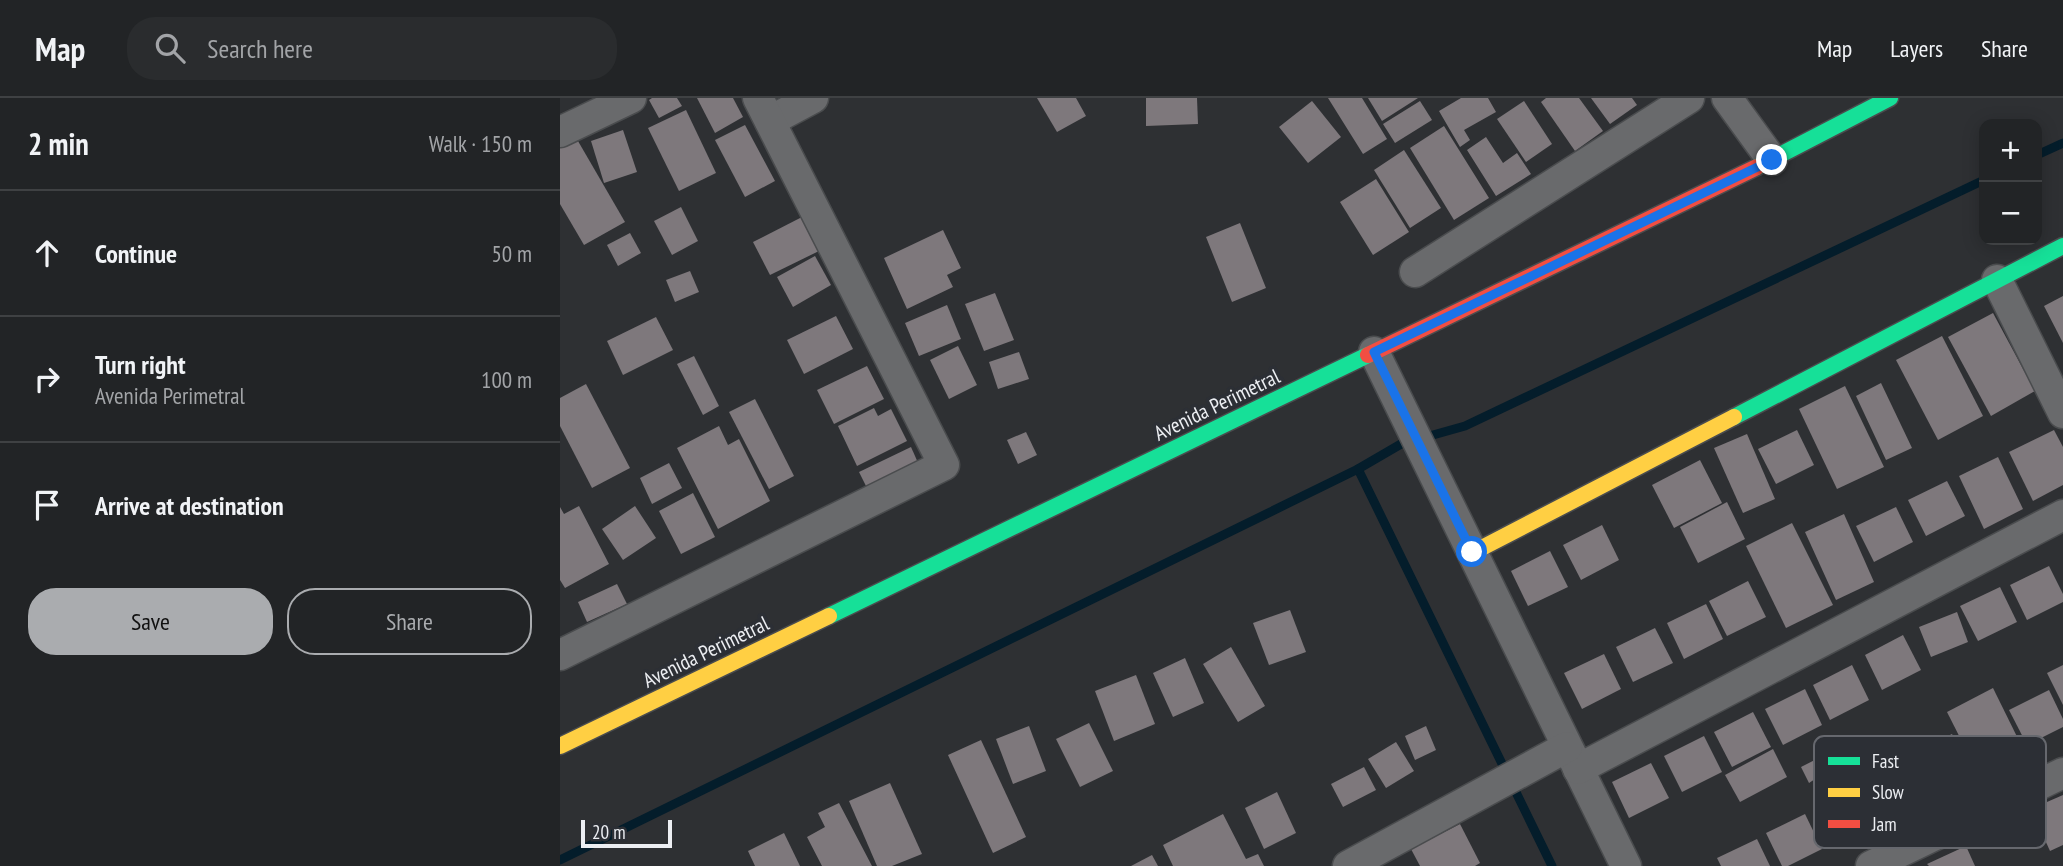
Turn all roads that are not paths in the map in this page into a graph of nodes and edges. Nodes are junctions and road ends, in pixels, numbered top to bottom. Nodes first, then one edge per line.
1 (631, 98) edge
2 (813, 98) edge
3 (1689, 98) edge
4 (1727, 98) edge
5 (1890, 98) edge
6 (764, 109) edge
7 (560, 132) edge
8 (1772, 160) junction
9 (2063, 246) edge
10 (1415, 272) dead end
11 (1997, 280) junction
12 (1374, 352) junction
13 (2063, 413) edge
14 (2063, 515) edge
15 (1472, 552) junction
16 (560, 655) edge
17 (560, 746) edge
18 (1566, 757) junction
19 (2063, 773) edge
20 (2046, 781) edge
21 (1912, 848) edge
22 (1878, 865) edge
23 (1348, 866) edge
24 (1626, 866) edge

1 - 7 street
2 - 6 street
3 - 10 street
4 - 8 street
5 - 8 street, Avenida Perimetral
6 - 16 street
8 - 12 street, Avenida Perimetral
9 - 11 street
11 - 13 street
11 - 15 street
12 - 15 street
12 - 17 street, Avenida Perimetral
14 - 18 street
15 - 18 street
18 - 23 street
18 - 24 street
19 - 20 street
21 - 22 street

